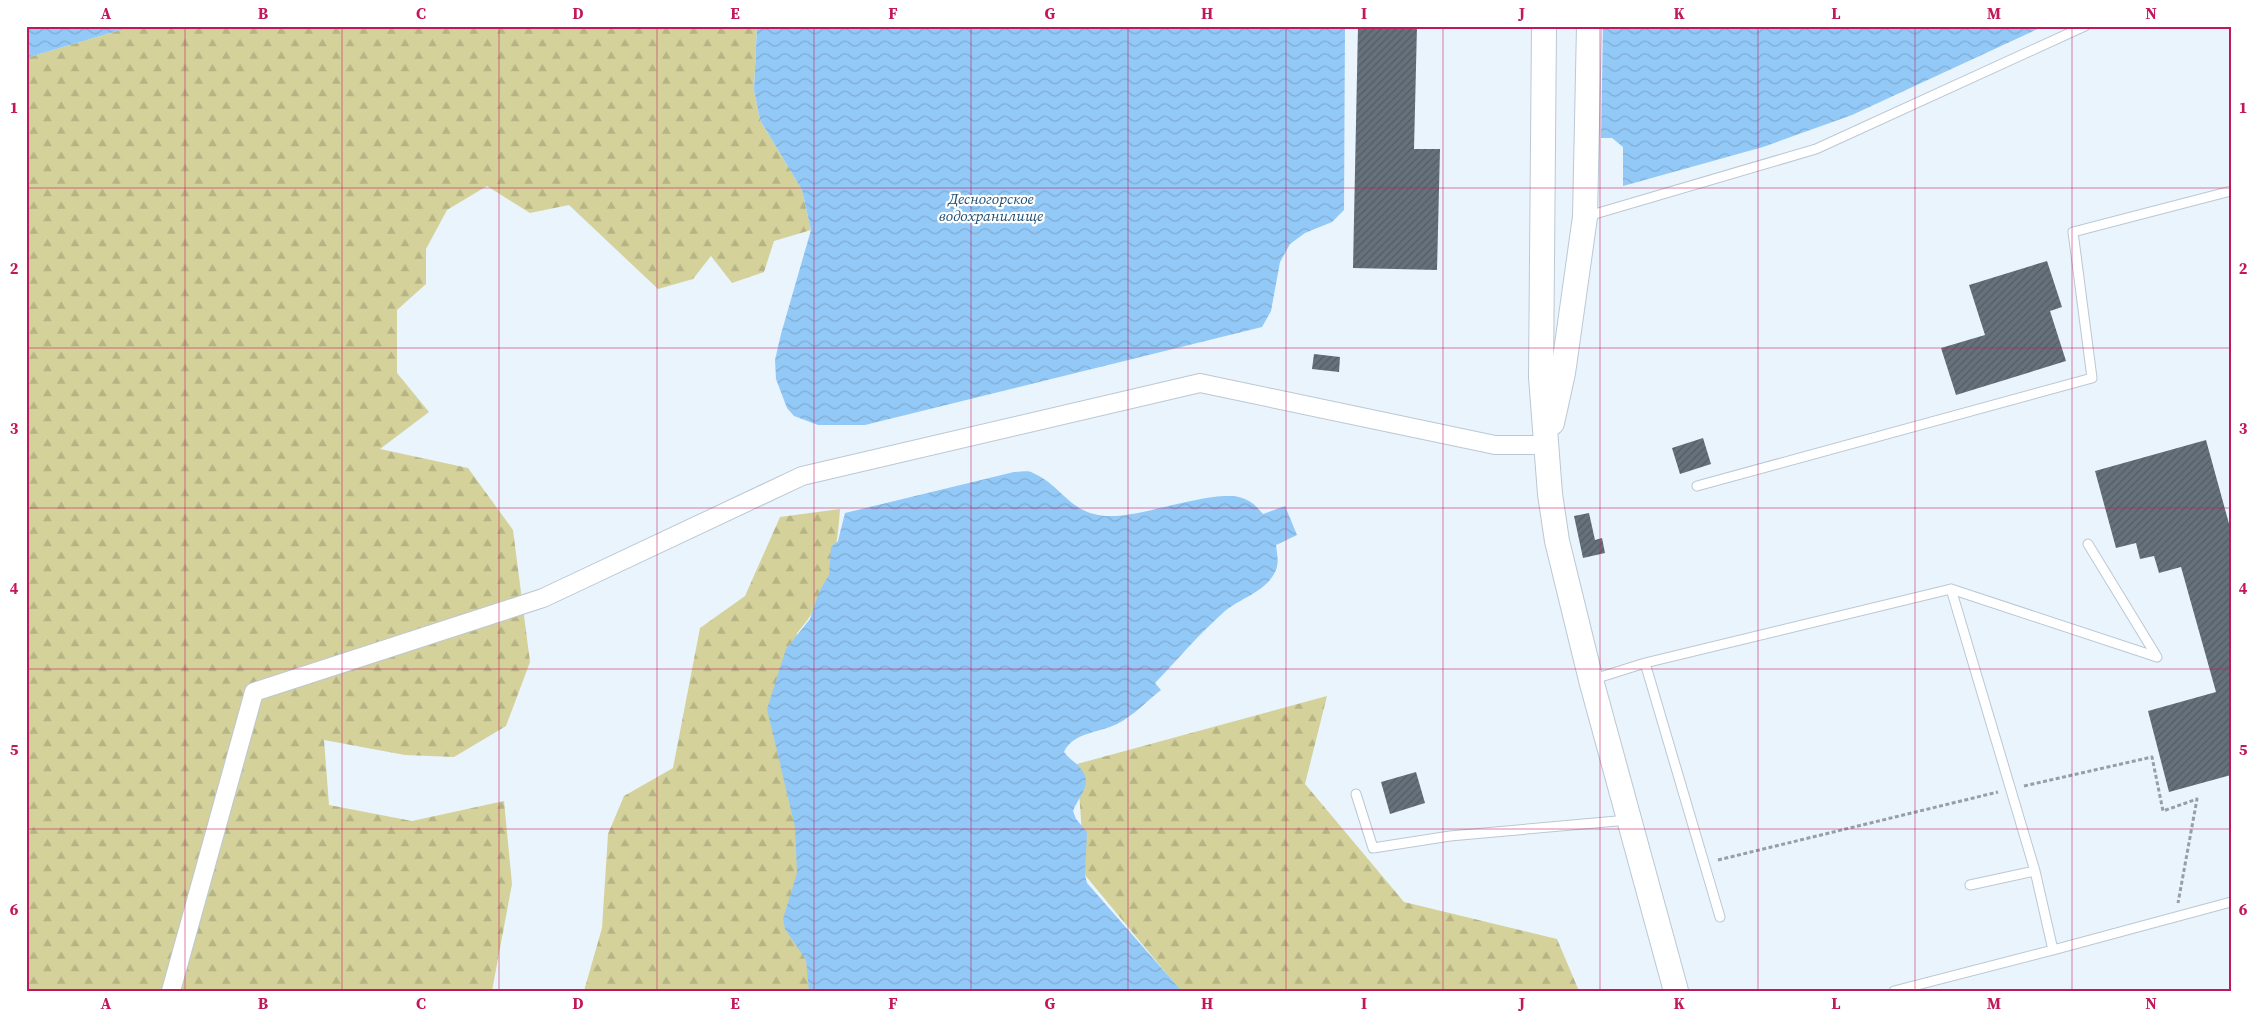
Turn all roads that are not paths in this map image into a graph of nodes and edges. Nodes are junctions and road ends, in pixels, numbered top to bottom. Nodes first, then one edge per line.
1 (1544, 26) edge
2 (1589, 26) edge
3 (2085, 26) edge
4 (2231, 191) edge
5 (1585, 217) junction
6 (1548, 445) junction
7 (1698, 486) dead end
8 (2088, 544) dead end
9 (1951, 588) junction
10 (1645, 663) junction
11 (1591, 680) junction
12 (1356, 794) dead end
13 (1628, 820) junction
14 (2035, 871) junction
15 (1970, 885) dead end
16 (2231, 902) edge
17 (1720, 917) dead end
18 (2053, 950) junction
19 (171, 991) edge
20 (1676, 991) edge
21 (1894, 991) edge

1 - 6 street
2 - 5 street
3 - 5 lane
4 - 7 lane
5 - 6 street
6 - 11 street
6 - 19 street
8 - 9 lane
9 - 10 lane
9 - 14 lane
10 - 11 lane
10 - 17 lane
11 - 13 street
12 - 13 lane
13 - 20 street
14 - 15 lane
14 - 18 lane
16 - 18 lane
18 - 21 lane

